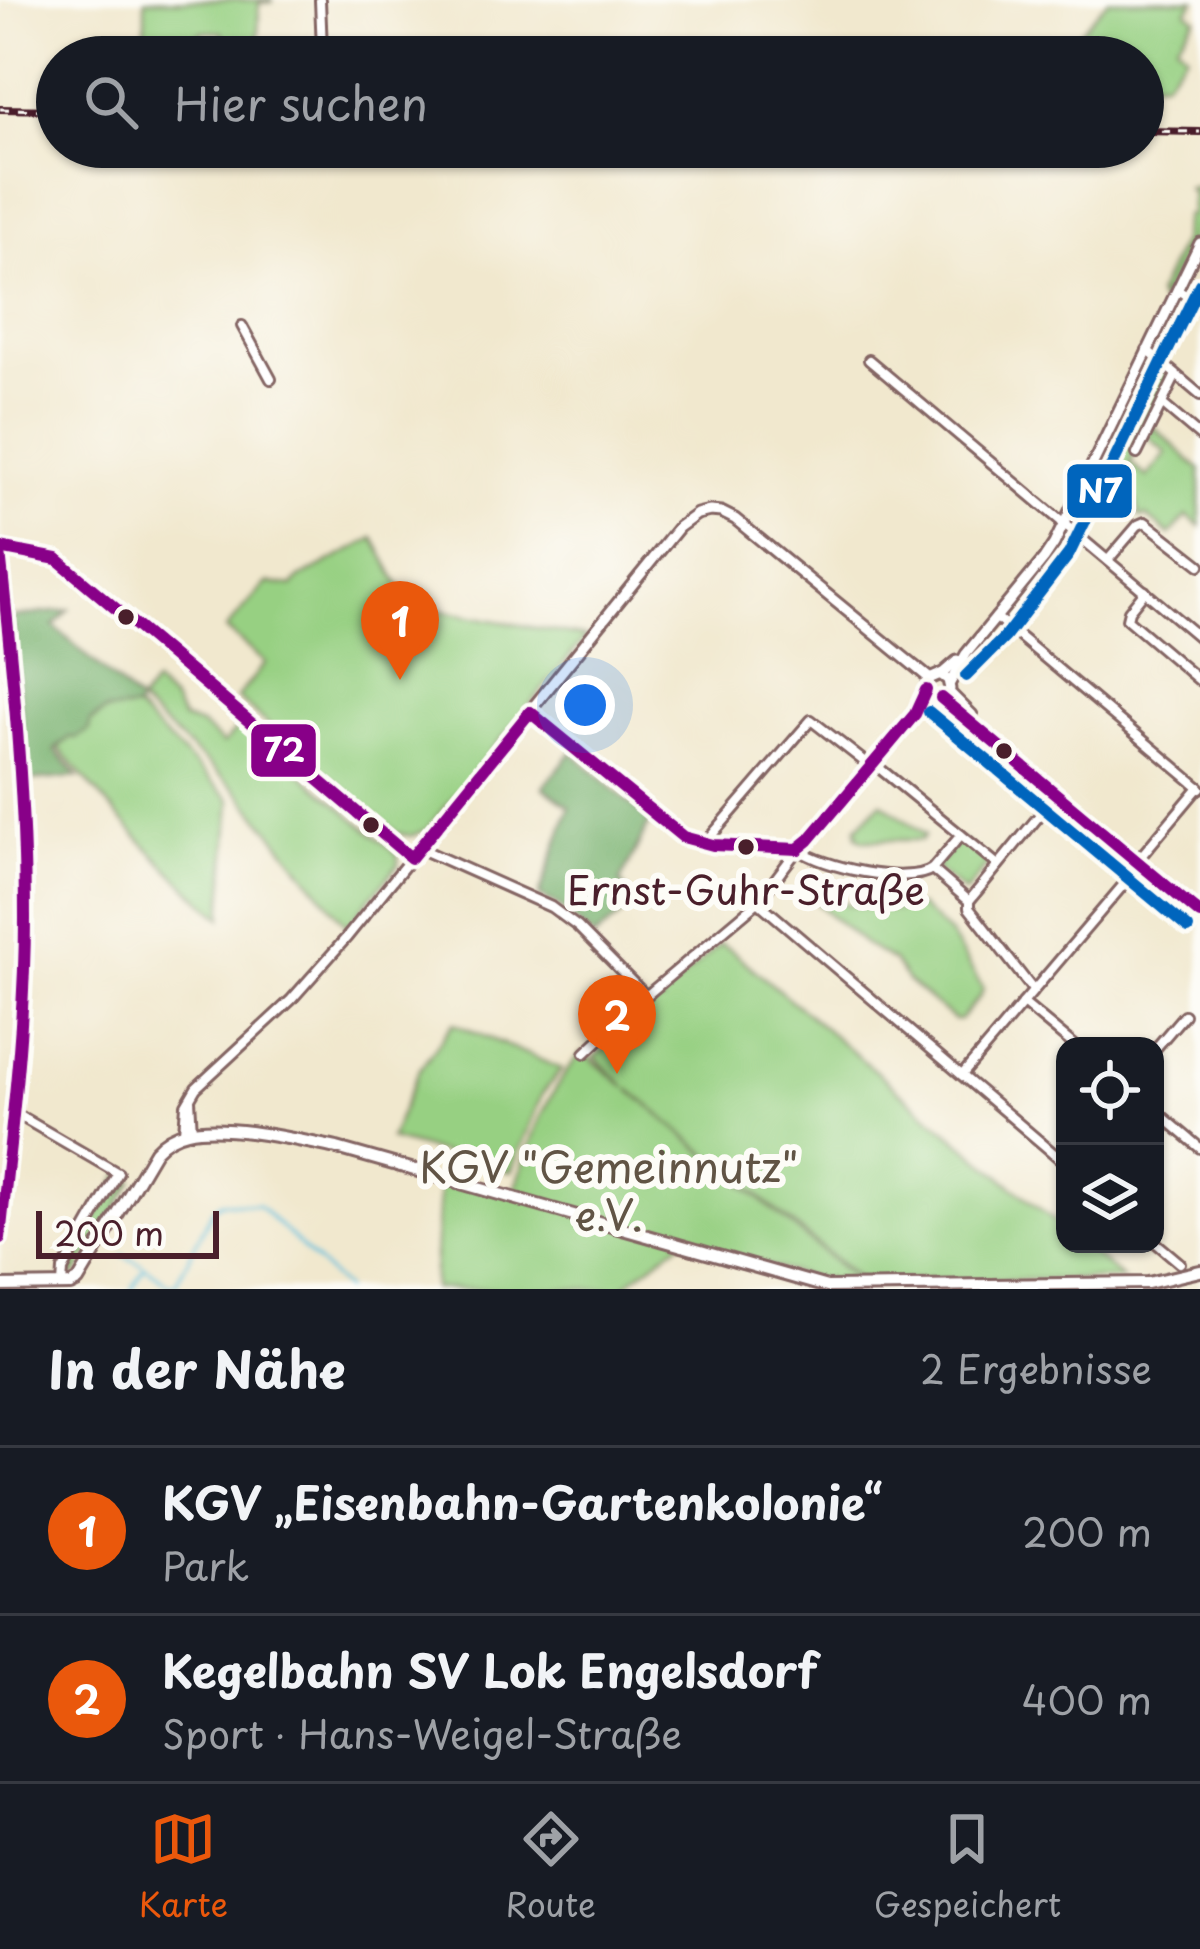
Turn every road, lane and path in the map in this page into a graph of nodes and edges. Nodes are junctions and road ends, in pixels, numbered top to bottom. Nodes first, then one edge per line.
1 (320, 0) edge
2 (321, 36) edge
3 (1200, 243) edge
4 (1177, 290) junction
5 (1199, 300) edge
6 (242, 326) dead end
7 (1147, 350) junction
8 (869, 360) dead end
9 (1176, 375) junction
10 (271, 379) dead end
11 (1200, 395) edge
12 (1162, 404) junction
13 (1200, 436) edge
14 (1137, 454) dead end
15 (1064, 524) junction
16 (0, 550) edge
17 (1108, 560) junction
18 (1200, 565) edge
19 (1145, 591) junction
20 (996, 617) junction
21 (1200, 638) edge
22 (966, 654) junction
23 (934, 676) junction
24 (1200, 681) edge
25 (940, 692) junction
26 (530, 712) junction
27 (872, 765) junction
28 (1200, 788) edge
29 (1057, 794) junction
30 (961, 835) junction
31 (704, 844) junction
32 (799, 849) junction
33 (415, 853) junction
34 (1139, 863) junction
35 (998, 865) junction
36 (932, 868) junction
37 (969, 901) junction
38 (758, 902) junction
39 (1200, 914) edge
40 (1034, 990) junction
41 (646, 996) junction
42 (1023, 1003) junction
43 (1184, 1015) dead end
44 (1064, 1037) edge
45 (1164, 1038) edge
46 (585, 1052) dead end
47 (962, 1075) junction
48 (13, 1112) junction
49 (1164, 1120) edge
50 (189, 1132) junction
51 (1200, 1148) edge
52 (1056, 1154) edge
53 (0, 1238) edge
54 (1164, 1250) edge
55 (1180, 1263) dead end
56 (1200, 1271) edge
57 (0, 1286) edge
58 (62, 1286) junction

1 - 2 street
3 - 4 street
4 - 5 street
4 - 7 street
6 - 10 street
7 - 9 street
7 - 15 street
8 - 15 street
9 - 11 street
9 - 12 street
12 - 13 street
12 - 14 street
15 - 17 street
15 - 20 street
16 - 33 street
16 - 48 street
17 - 18 street
17 - 19 street
19 - 21 street
19 - 24 street
20 - 22 street
20 - 28 street
22 - 23 street
22 - 25 street
23 - 25 street
23 - 25 street
23 - 26 street
25 - 27 street
25 - 29 street
26 - 31 street
26 - 33 street
27 - 30 street
27 - 31 street
27 - 32 street
28 - 34 street
29 - 34 street
29 - 35 street
30 - 35 street
30 - 36 street
31 - 32 street
32 - 36 street
32 - 38 street
33 - 41 street
33 - 50 street
34 - 39 street
34 - 40 street
35 - 37 street
36 - 37 street
37 - 40 street
38 - 41 street
38 - 47 street
40 - 42 street
41 - 46 street
42 - 44 street
42 - 47 street
43 - 45 street
47 - 52 street
48 - 53 street
48 - 58 street
49 - 51 street
50 - 56 main road
50 - 58 main road
54 - 55 street
57 - 58 main road

